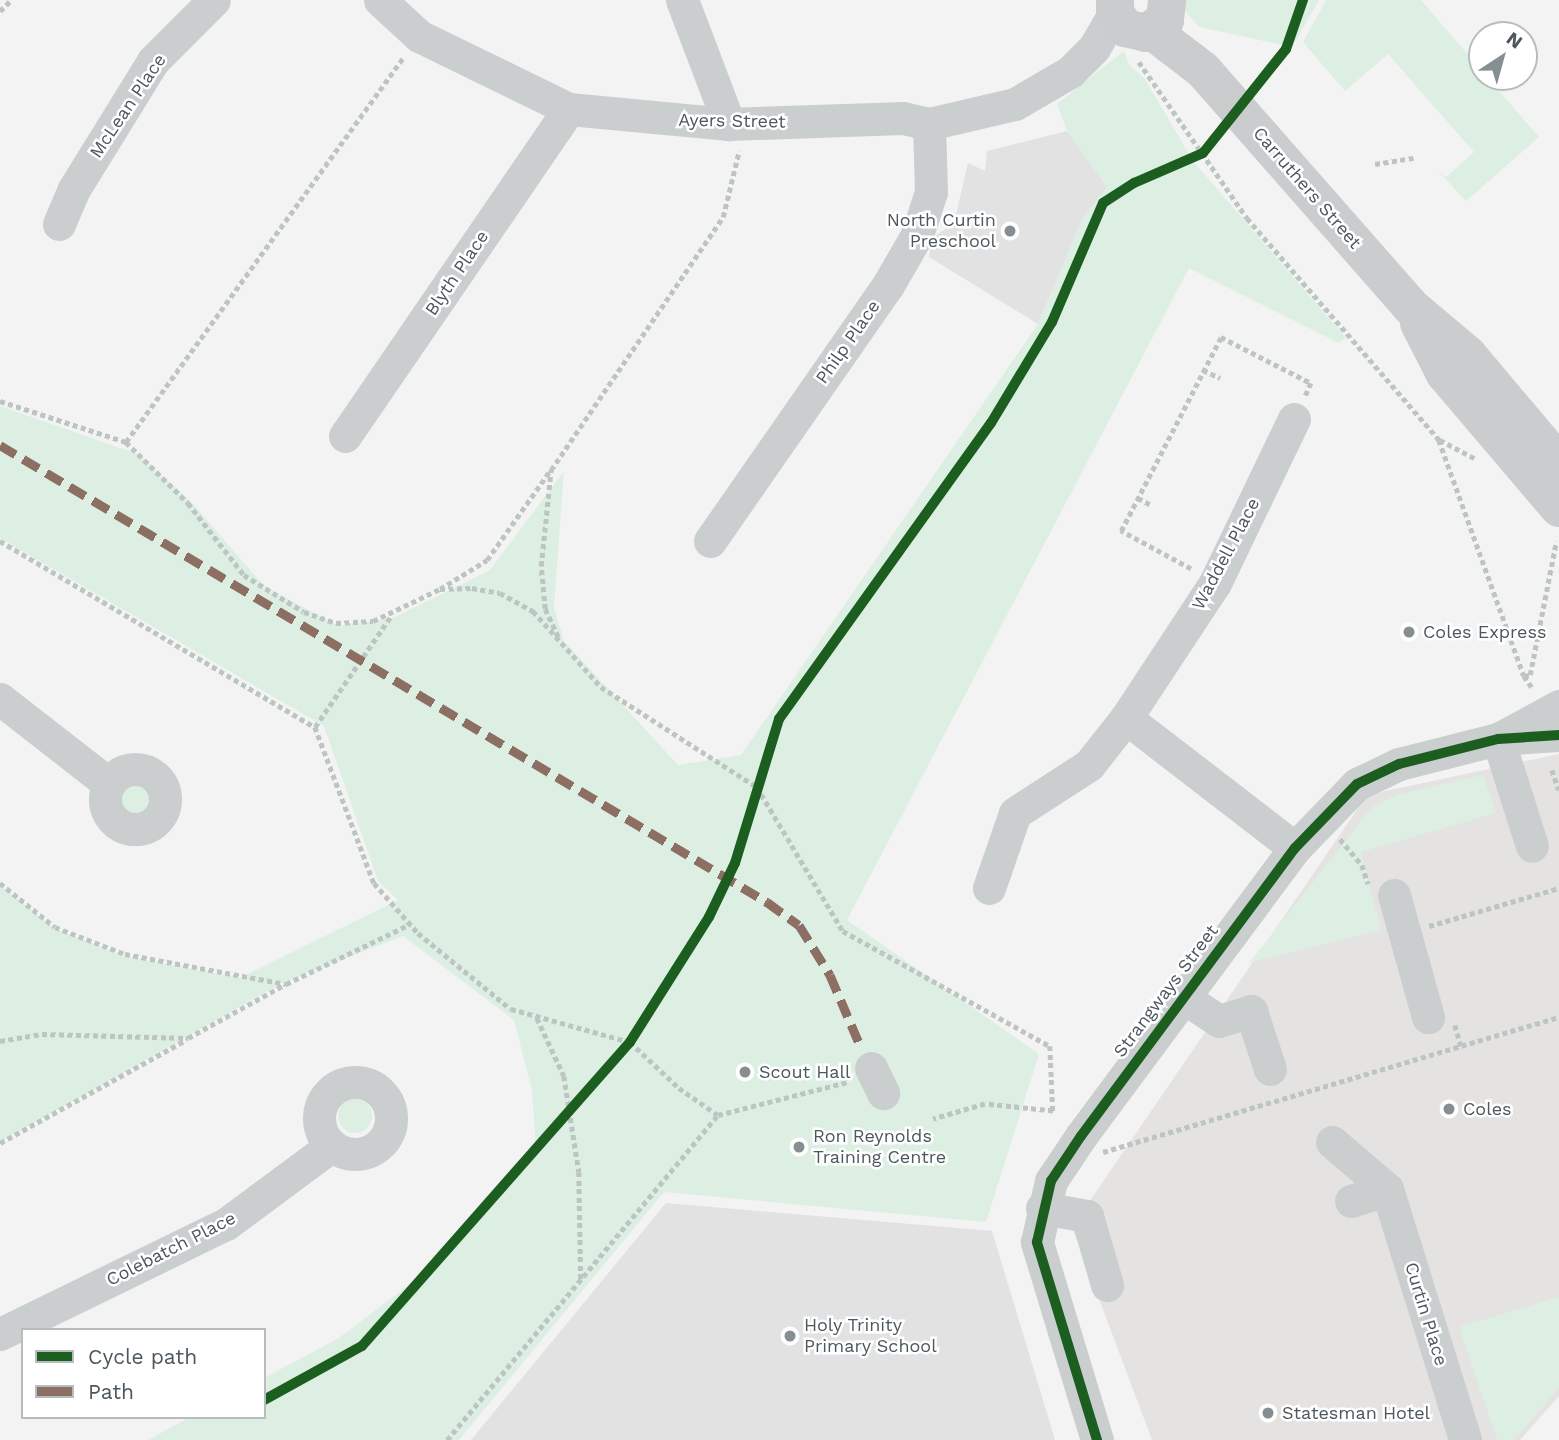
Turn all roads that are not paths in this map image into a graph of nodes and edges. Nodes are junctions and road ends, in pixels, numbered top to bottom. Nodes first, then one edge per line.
1 (214, 0) edge
2 (380, 0) edge
3 (681, 0) edge
4 (1141, 19) edge
5 (569, 109) junction
6 (929, 124) junction
7 (735, 135) junction
8 (59, 224) dead end
9 (1410, 306) junction
10 (1293, 419) road end
11 (345, 436) dead end
12 (1559, 463) edge
13 (1558, 526) edge
14 (710, 541) dead end
15 (0, 699) edge
16 (1559, 706) edge
17 (1126, 718) junction
18 (1559, 734) edge
19 (1498, 739) junction
20 (108, 783) dead end
21 (1532, 846) dead end
22 (1295, 848) junction
23 (989, 888) dead end
24 (1394, 895) dead end
25 (1183, 997) junction
26 (1440, 1014) road end
27 (1270, 1069) dead end
28 (1332, 1142) dead end
29 (331, 1146) dead end
30 (1387, 1189) junction
31 (1351, 1201) dead end
32 (1042, 1208) junction
33 (1107, 1285) dead end
34 (0, 1334) edge
35 (1097, 1440) edge
36 (1465, 1440) edge

1 - 8 street, McLean Place
2 - 5 street, Ayers Street
3 - 7 street
4 - 6 street, Ayers Street
4 - 9 main road, Carruthers Street
5 - 7 street, Ayers Street
5 - 11 street, Blyth Place
6 - 7 street, Ayers Street
6 - 14 street, Philp Place
9 - 12 main road, Carruthers Street
9 - 13 main road, Carruthers Street
10 - 17 street, Waddell Place
15 - 20 street
16 - 19 street, Strangways Street
17 - 22 street
17 - 23 street, Waddell Place
18 - 19 street, Strangways Street
19 - 21 street
19 - 22 street, Strangways Street
22 - 25 street, Strangways Street
24 - 26 street
25 - 27 street
25 - 32 street, Strangways Street
28 - 30 street
29 - 34 street, Colebatch Place
30 - 31 street
30 - 36 street, Curtin Place
32 - 33 street
32 - 35 street, Strangways Street

